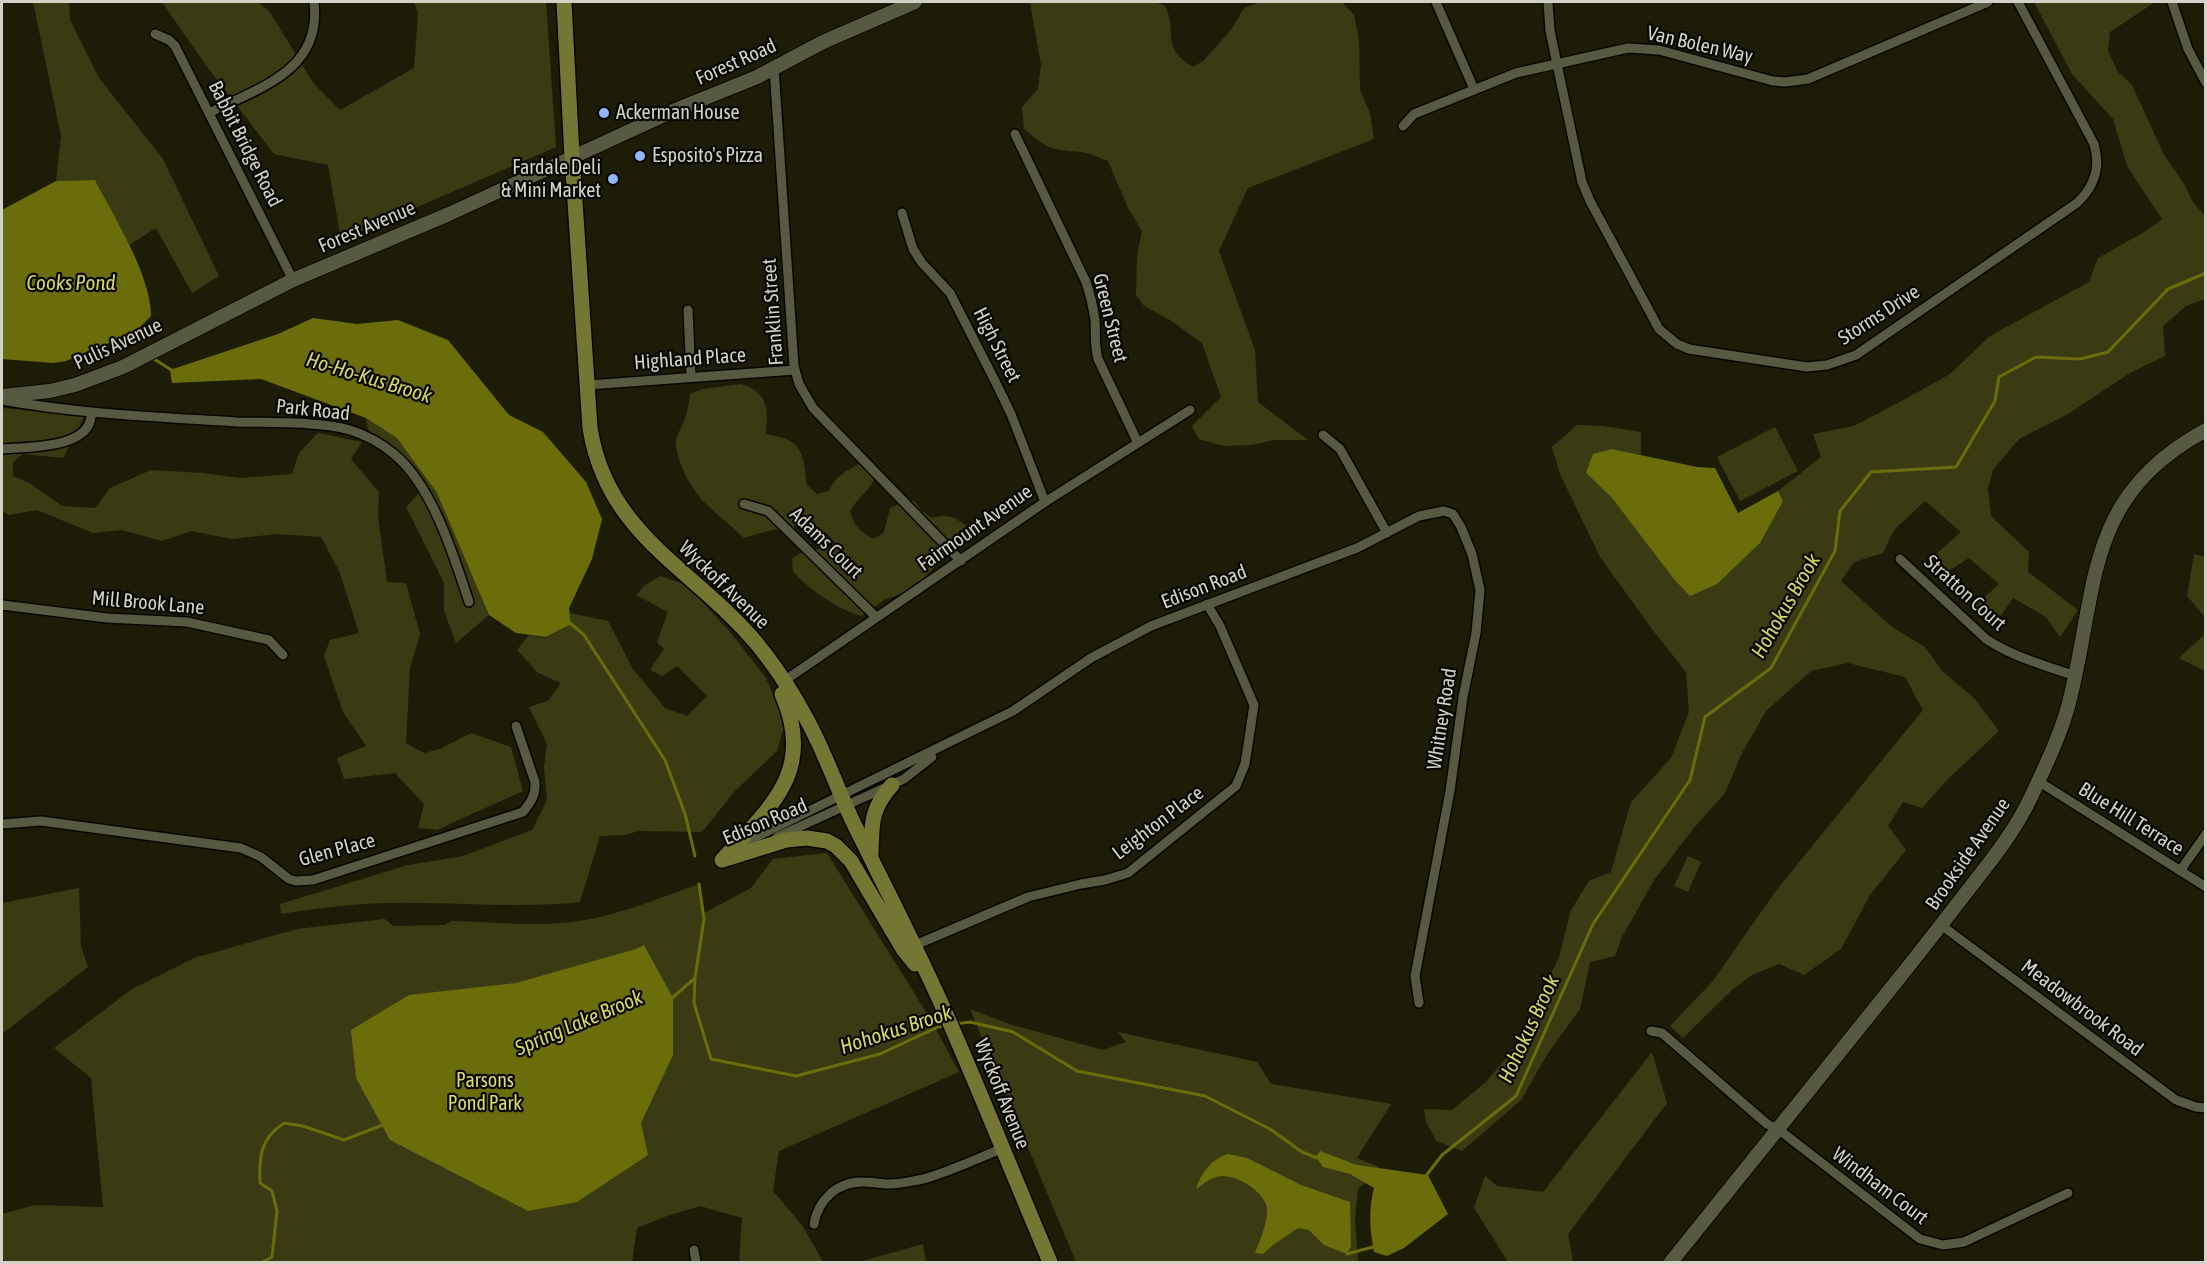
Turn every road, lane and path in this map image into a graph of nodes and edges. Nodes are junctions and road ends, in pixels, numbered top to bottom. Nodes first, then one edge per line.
1 (314, 2) edge
2 (564, 2) edge
3 (915, 2) edge
4 (1436, 2) edge
5 (1548, 2) edge
6 (1988, 2) edge
7 (2018, 2) edge
8 (2172, 2) edge
9 (155, 34) dead end
10 (1556, 64) junction
11 (774, 68) junction
12 (2205, 83) edge
13 (1474, 89) junction
14 (209, 112) junction
15 (1403, 126) dead end
16 (1016, 134) dead end
17 (572, 156) junction
18 (902, 213) dead end
19 (293, 280) junction
20 (688, 310) dead end
21 (180, 337) joint
22 (795, 370) junction
23 (691, 377) junction
24 (588, 385) junction
25 (2, 398) edge
26 (1190, 410) dead end
27 (91, 412) junction
28 (2205, 430) edge
29 (1323, 435) dead end
30 (1138, 443) junction
31 (2, 449) edge
32 (1045, 502) junction
33 (744, 504) dead end
34 (1387, 533) junction
35 (1900, 559) dead end
36 (961, 561) junction
37 (469, 602) dead end
38 (1208, 604) junction
39 (2, 605) edge
40 (876, 617) junction
41 (283, 655) dead end
42 (766, 656) junction
43 (2075, 676) junction
44 (784, 681) junction
45 (516, 726) dead end
46 (948, 744) junction
47 (2038, 781) junction
48 (892, 785) junction
49 (843, 801) junction
50 (2, 824) edge
51 (2205, 834) edge
52 (871, 858) junction
53 (722, 860) junction
54 (2180, 871) junction
55 (2205, 887) edge
56 (1941, 925) junction
57 (913, 946) junction
58 (930, 983) junction
59 (1419, 1003) dead end
60 (1651, 1031) dead end
61 (2205, 1108) edge
62 (1778, 1129) junction
63 (1001, 1149) junction
64 (2068, 1193) dead end
65 (814, 1224) dead end
66 (694, 1250) dead end
67 (696, 1263) edge
68 (1050, 1263) edge
69 (1671, 1263) edge

1 - 14 street
2 - 17 main road, Wyckoff Avenue
3 - 11 street, Forest Road
4 - 13 street
5 - 10 street, Storms Drive
6 - 10 street, Van Bolen Way
7 - 10 street, Storms Drive
8 - 12 street
9 - 14 street, Babbit Bridge Road
10 - 13 street, Van Bolen Way
11 - 17 street, Forest Road
11 - 22 street, Franklin Street
13 - 15 street, Van Bolen Way
14 - 19 street, Babbit Bridge Road
16 - 30 street, Green Street
17 - 19 street, Forest Avenue
17 - 24 main road, Wyckoff Avenue
18 - 32 street, High Street
19 - 21 street, Forest Avenue
20 - 23 street
21 - 25 street, Pulis Avenue
22 - 23 street, Highland Place
22 - 36 street, Franklin Street
23 - 24 street, Highland Place
24 - 42 main road, Wyckoff Avenue
25 - 27 street
26 - 30 street, Fairmount Avenue
27 - 31 street
27 - 37 street, Park Road
28 - 43 street, Brookside Avenue
29 - 34 street
30 - 32 street, Fairmount Avenue
32 - 36 street, Fairmount Avenue
33 - 40 street, Adams Court
34 - 38 street, Edison Road
34 - 59 street, Whitney Road
35 - 43 street, Stratton Court
36 - 40 street, Fairmount Avenue
38 - 46 street, Edison Road
38 - 57 street, Leighton Place
39 - 41 street, Mill Brook Lane
40 - 44 street, Fairmount Avenue
42 - 44 main road, Wyckoff Avenue
42 - 53 main road
43 - 47 street, Brookside Avenue
44 - 49 main road, Wyckoff Avenue
45 - 50 street, Glen Place
46 - 48 street, Edison Road
46 - 49 street, Edison Road
47 - 54 street, Blue Hill Terrace
47 - 56 street, Brookside Avenue
48 - 49 street, Edison Road
48 - 52 main road
49 - 52 main road, Wyckoff Avenue
49 - 53 street, Edison Road
51 - 54 street
52 - 57 main road, Wyckoff Avenue
53 - 58 main road
54 - 55 street, Blue Hill Terrace
56 - 61 street, Meadowbrook Road
56 - 62 street, Brookside Avenue
57 - 58 main road, Wyckoff Avenue
58 - 63 main road, Wyckoff Avenue
60 - 62 street, Windham Court
62 - 64 street, Windham Court
62 - 69 street, Brookside Avenue
63 - 65 street
63 - 68 main road, Wyckoff Avenue
66 - 67 street

